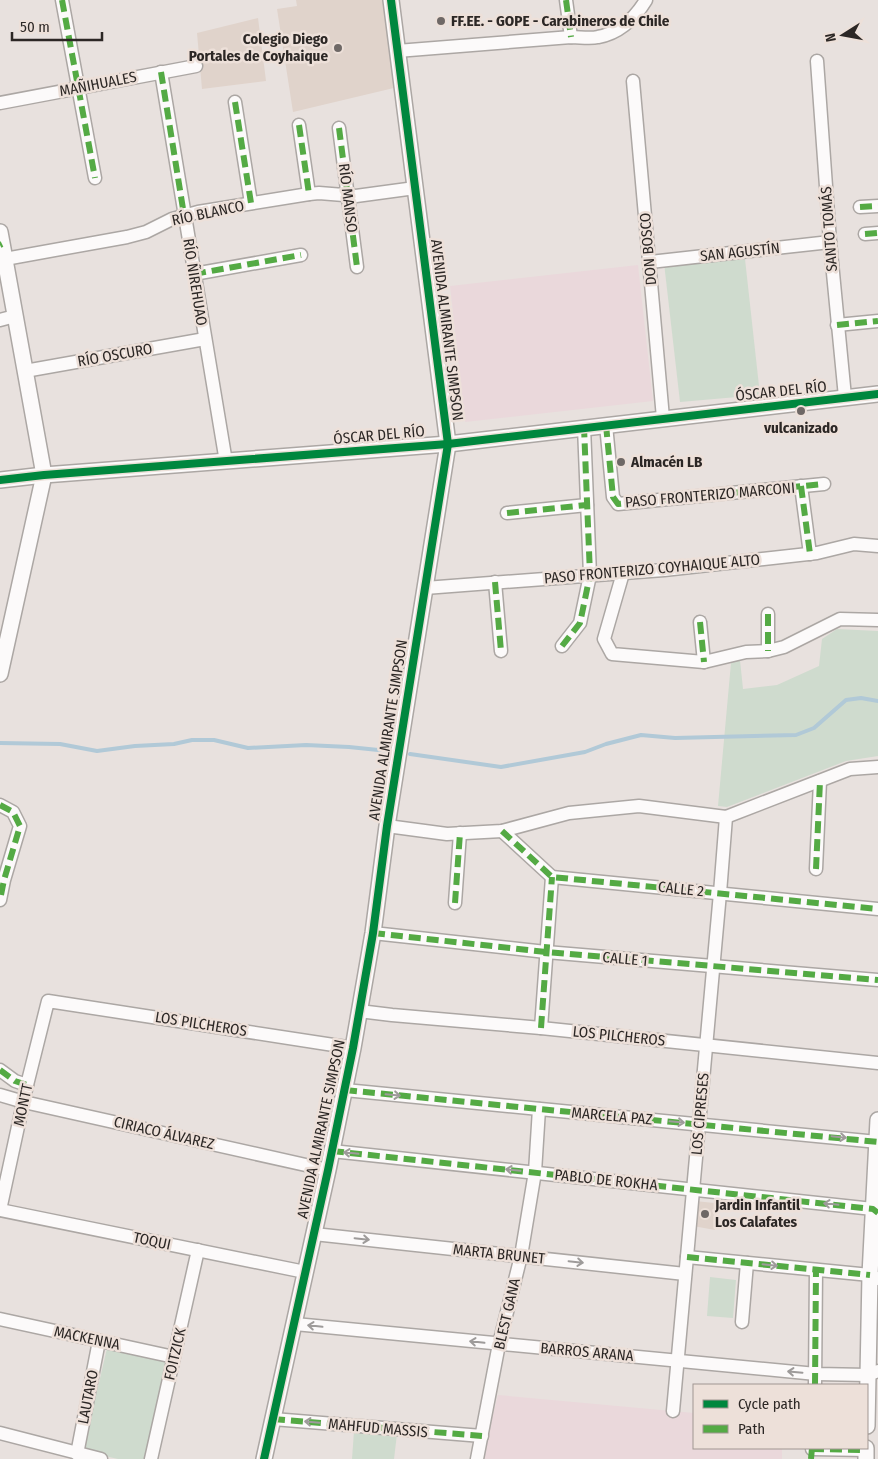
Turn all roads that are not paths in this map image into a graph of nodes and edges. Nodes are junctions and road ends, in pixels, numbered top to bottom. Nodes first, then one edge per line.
1 (62, 0) edge
2 (391, 0) edge
3 (566, 0) edge
4 (646, 0) edge
5 (571, 37) junction
6 (397, 51) junction
7 (817, 61) dead end
8 (196, 66) dead end
9 (161, 72) junction
10 (633, 81) dead end
11 (78, 88) junction
12 (235, 102) dead end
13 (0, 103) edge
14 (299, 125) dead end
15 (340, 128) dead end
16 (95, 178) dead end
17 (415, 188) junction
18 (309, 194) junction
19 (348, 196) junction
20 (251, 203) junction
21 (878, 206) edge
22 (860, 207) dead end
23 (184, 215) junction
24 (830, 242) junction
25 (2, 245) edge
26 (302, 255) dead end
27 (650, 262) junction
28 (357, 267) dead end
29 (194, 274) junction
30 (15, 316) junction
31 (0, 320) edge
32 (878, 321) edge
33 (837, 325) junction
34 (205, 340) junction
35 (25, 371) junction
36 (878, 394) edge
37 (845, 397) junction
38 (663, 418) junction
39 (606, 425) junction
40 (584, 427) junction
41 (448, 444) junction
42 (226, 462) junction
43 (44, 475) junction
44 (0, 480) edge
45 (824, 484) dead end
46 (801, 486) junction
47 (587, 505) junction
48 (507, 513) dead end
49 (878, 546) edge
50 (810, 554) junction
51 (623, 573) junction
52 (590, 575) junction
53 (495, 582) junction
54 (425, 588) junction
55 (768, 614) dead end
56 (878, 620) edge
57 (700, 622) dead end
58 (562, 646) dead end
59 (501, 651) dead end
60 (768, 651) junction
61 (704, 662) junction
62 (0, 674) edge
63 (878, 767) edge
64 (820, 781) junction
65 (0, 805) edge
66 (726, 817) junction
67 (387, 826) junction
68 (502, 831) junction
69 (460, 833) junction
70 (816, 869) dead end
71 (552, 877) junction
72 (720, 893) junction
73 (0, 900) edge
74 (456, 903) dead end
75 (878, 909) edge
76 (372, 933) junction
77 (546, 952) junction
78 (714, 966) junction
79 (878, 980) edge
80 (48, 1001) joint
81 (359, 1011) junction
82 (541, 1028) junction
83 (706, 1044) junction
84 (353, 1048) junction
85 (878, 1063) edge
86 (0, 1070) edge
87 (27, 1085) junction
88 (345, 1090) junction
89 (0, 1095) edge
90 (24, 1102) junction
91 (539, 1109) junction
92 (878, 1120) edge
93 (699, 1124) junction
94 (878, 1142) edge
95 (332, 1151) junction
96 (328, 1170) junction
97 (535, 1172) junction
98 (693, 1189) junction
99 (0, 1210) edge
100 (876, 1211) edge
101 (314, 1234) junction
102 (198, 1250) junction
103 (521, 1256) junction
104 (687, 1257) junction
105 (747, 1263) junction
106 (816, 1270) junction
107 (305, 1272) junction
108 (685, 1274) junction
109 (874, 1277) edge
110 (0, 1319) edge
111 (742, 1322) dead end
112 (295, 1324) junction
113 (99, 1341) junction
114 (499, 1344) junction
115 (174, 1357) junction
116 (676, 1361) junction
117 (873, 1373) edge
118 (815, 1380) edge
119 (673, 1411) dead end
120 (868, 1417) edge
121 (273, 1419) junction
122 (0, 1433) edge
123 (482, 1436) junction
124 (812, 1452) edge
125 (866, 1452) edge
126 (77, 1454) junction
127 (101, 1459) edge
128 (151, 1459) edge
129 (264, 1459) edge
130 (477, 1459) edge

1 - 11 street
2 - 6 street, AVENIDA ALMIRANTE SIMPSON
3 - 5 street
4 - 5 street
5 - 6 street
6 - 17 street, AVENIDA ALMIRANTE SIMPSON
7 - 24 street, SANTO TOMÁS
8 - 9 street, MAÑIHUALES
9 - 11 street, MAÑIHUALES
9 - 23 street, RÍO ÑIREHUAO
10 - 27 street, DON BOSCO
11 - 13 street, MAÑIHUALES
11 - 16 street
12 - 20 street
14 - 18 street
15 - 19 street, RÍO MANSO
17 - 19 street, RÍO BLANCO
17 - 41 street, AVENIDA ALMIRANTE SIMPSON
18 - 19 street, RÍO BLANCO
18 - 20 street, RÍO BLANCO
19 - 28 street, RÍO MANSO
20 - 23 street, RÍO BLANCO
21 - 22 street
23 - 25 street, RÍO BLANCO
23 - 29 street, RÍO ÑIREHUAO
24 - 27 street, SAN AGUSTÍN
24 - 33 street, SANTO TOMÁS
25 - 30 street
26 - 29 street
27 - 38 street, DON BOSCO
29 - 34 street, RÍO ÑIREHUAO
30 - 31 street
30 - 35 street
32 - 33 street
33 - 37 street, SANTO TOMÁS
34 - 35 street, RÍO OSCURO
34 - 42 street, RÍO ÑIREHUAO
35 - 43 street
36 - 37 street, ÓSCAR DEL RÍO
37 - 38 street, ÓSCAR DEL RÍO
38 - 39 street, ÓSCAR DEL RÍO
39 - 40 street, ÓSCAR DEL RÍO
39 - 46 street, PASO FRONTERIZO MARCONI
40 - 41 street, ÓSCAR DEL RÍO
40 - 47 street
41 - 42 street, ÓSCAR DEL RÍO
41 - 54 street, AVENIDA ALMIRANTE SIMPSON
42 - 43 street, ÓSCAR DEL RÍO
43 - 44 street, ÓSCAR DEL RÍO
43 - 62 street
45 - 46 street, PASO FRONTERIZO MARCONI
46 - 50 street
47 - 48 street
47 - 52 street
49 - 50 street, PASO FRONTERIZO COYHAIQUE ALTO
50 - 51 street, PASO FRONTERIZO COYHAIQUE ALTO
51 - 52 street, PASO FRONTERIZO COYHAIQUE ALTO
51 - 61 street
52 - 53 street, PASO FRONTERIZO COYHAIQUE ALTO
52 - 58 street
53 - 54 street, PASO FRONTERIZO COYHAIQUE ALTO
53 - 59 street
54 - 67 street, AVENIDA ALMIRANTE SIMPSON
55 - 60 street
56 - 60 street
57 - 61 street
60 - 61 street
63 - 64 street
64 - 66 street
64 - 70 street
65 - 73 street
66 - 68 street
66 - 72 street, LOS CIPRESES
67 - 69 street
67 - 76 street, AVENIDA ALMIRANTE SIMPSON
68 - 69 street
68 - 71 street
69 - 74 street
71 - 72 street, CALLE 2
71 - 77 street
72 - 75 street, CALLE 2
72 - 78 street, LOS CIPRESES
76 - 77 street, CALLE 1
76 - 81 street, AVENIDA ALMIRANTE SIMPSON
77 - 78 street, CALLE 1
77 - 82 street
78 - 79 street, CALLE 1
78 - 83 street, LOS CIPRESES
80 - 84 street, LOS PILCHEROS
80 - 87 street, MONTT
81 - 82 street, LOS PILCHEROS
81 - 84 street, AVENIDA ALMIRANTE SIMPSON
82 - 83 street, LOS PILCHEROS
83 - 85 street, LOS PILCHEROS
83 - 93 street, LOS CIPRESES
84 - 88 street, AVENIDA ALMIRANTE SIMPSON
86 - 87 street
87 - 90 street, MONTT
88 -> 91 street, MARCELA PAZ
88 - 95 street, AVENIDA ALMIRANTE SIMPSON
89 - 90 street, CIRIACO ÁLVAREZ
90 - 96 street, CIRIACO ÁLVAREZ
90 - 99 street, MONTT
91 -> 93 street, MARCELA PAZ
91 - 97 street, BLEST GANA
92 - 94 street
93 -> 94 street, MARCELA PAZ
93 - 98 street, LOS CIPRESES
94 - 100 street
95 - 96 street, AVENIDA ALMIRANTE SIMPSON
97 -> 95 street, PABLO DE ROKHA
96 - 101 street, AVENIDA ALMIRANTE SIMPSON
97 - 98 street, PABLO DE ROKHA
97 - 103 street, BLEST GANA
100 -> 98 street, PABLO DE ROKHA
98 - 104 street, LOS CIPRESES
99 - 102 street, TOQUI
100 - 109 street
101 -> 103 street, MARTA BRUNET
101 - 107 street, AVENIDA ALMIRANTE SIMPSON
102 - 107 street, TOQUI
102 - 115 street, FOITZICK
103 -> 108 street, MARTA BRUNET
103 - 114 street, BLEST GANA
104 - 105 street
104 - 108 street, LOS CIPRESES
105 -> 106 street
105 - 111 street
106 - 109 street
106 - 118 street
107 - 112 street, AVENIDA ALMIRANTE SIMPSON
108 - 116 street, LOS CIPRESES
109 - 117 street
110 - 113 street, MACKENNA
114 -> 112 street, BARROS ARANA
112 - 121 street, AVENIDA ALMIRANTE SIMPSON
113 - 115 street, MACKENNA
113 - 126 street, LAUTARO
114 - 116 street, BARROS ARANA
114 - 123 street, BLEST GANA
115 - 128 street, FOITZICK
118 -> 116 street, BARROS ARANA
116 - 119 street, LOS CIPRESES
117 - 118 street, BARROS ARANA
117 - 120 street
123 -> 121 street, MAHFUD MASSIS
121 - 129 street, AVENIDA ALMIRANTE SIMPSON
122 - 126 street
123 - 130 street, BLEST GANA
124 - 125 street
126 - 127 street

